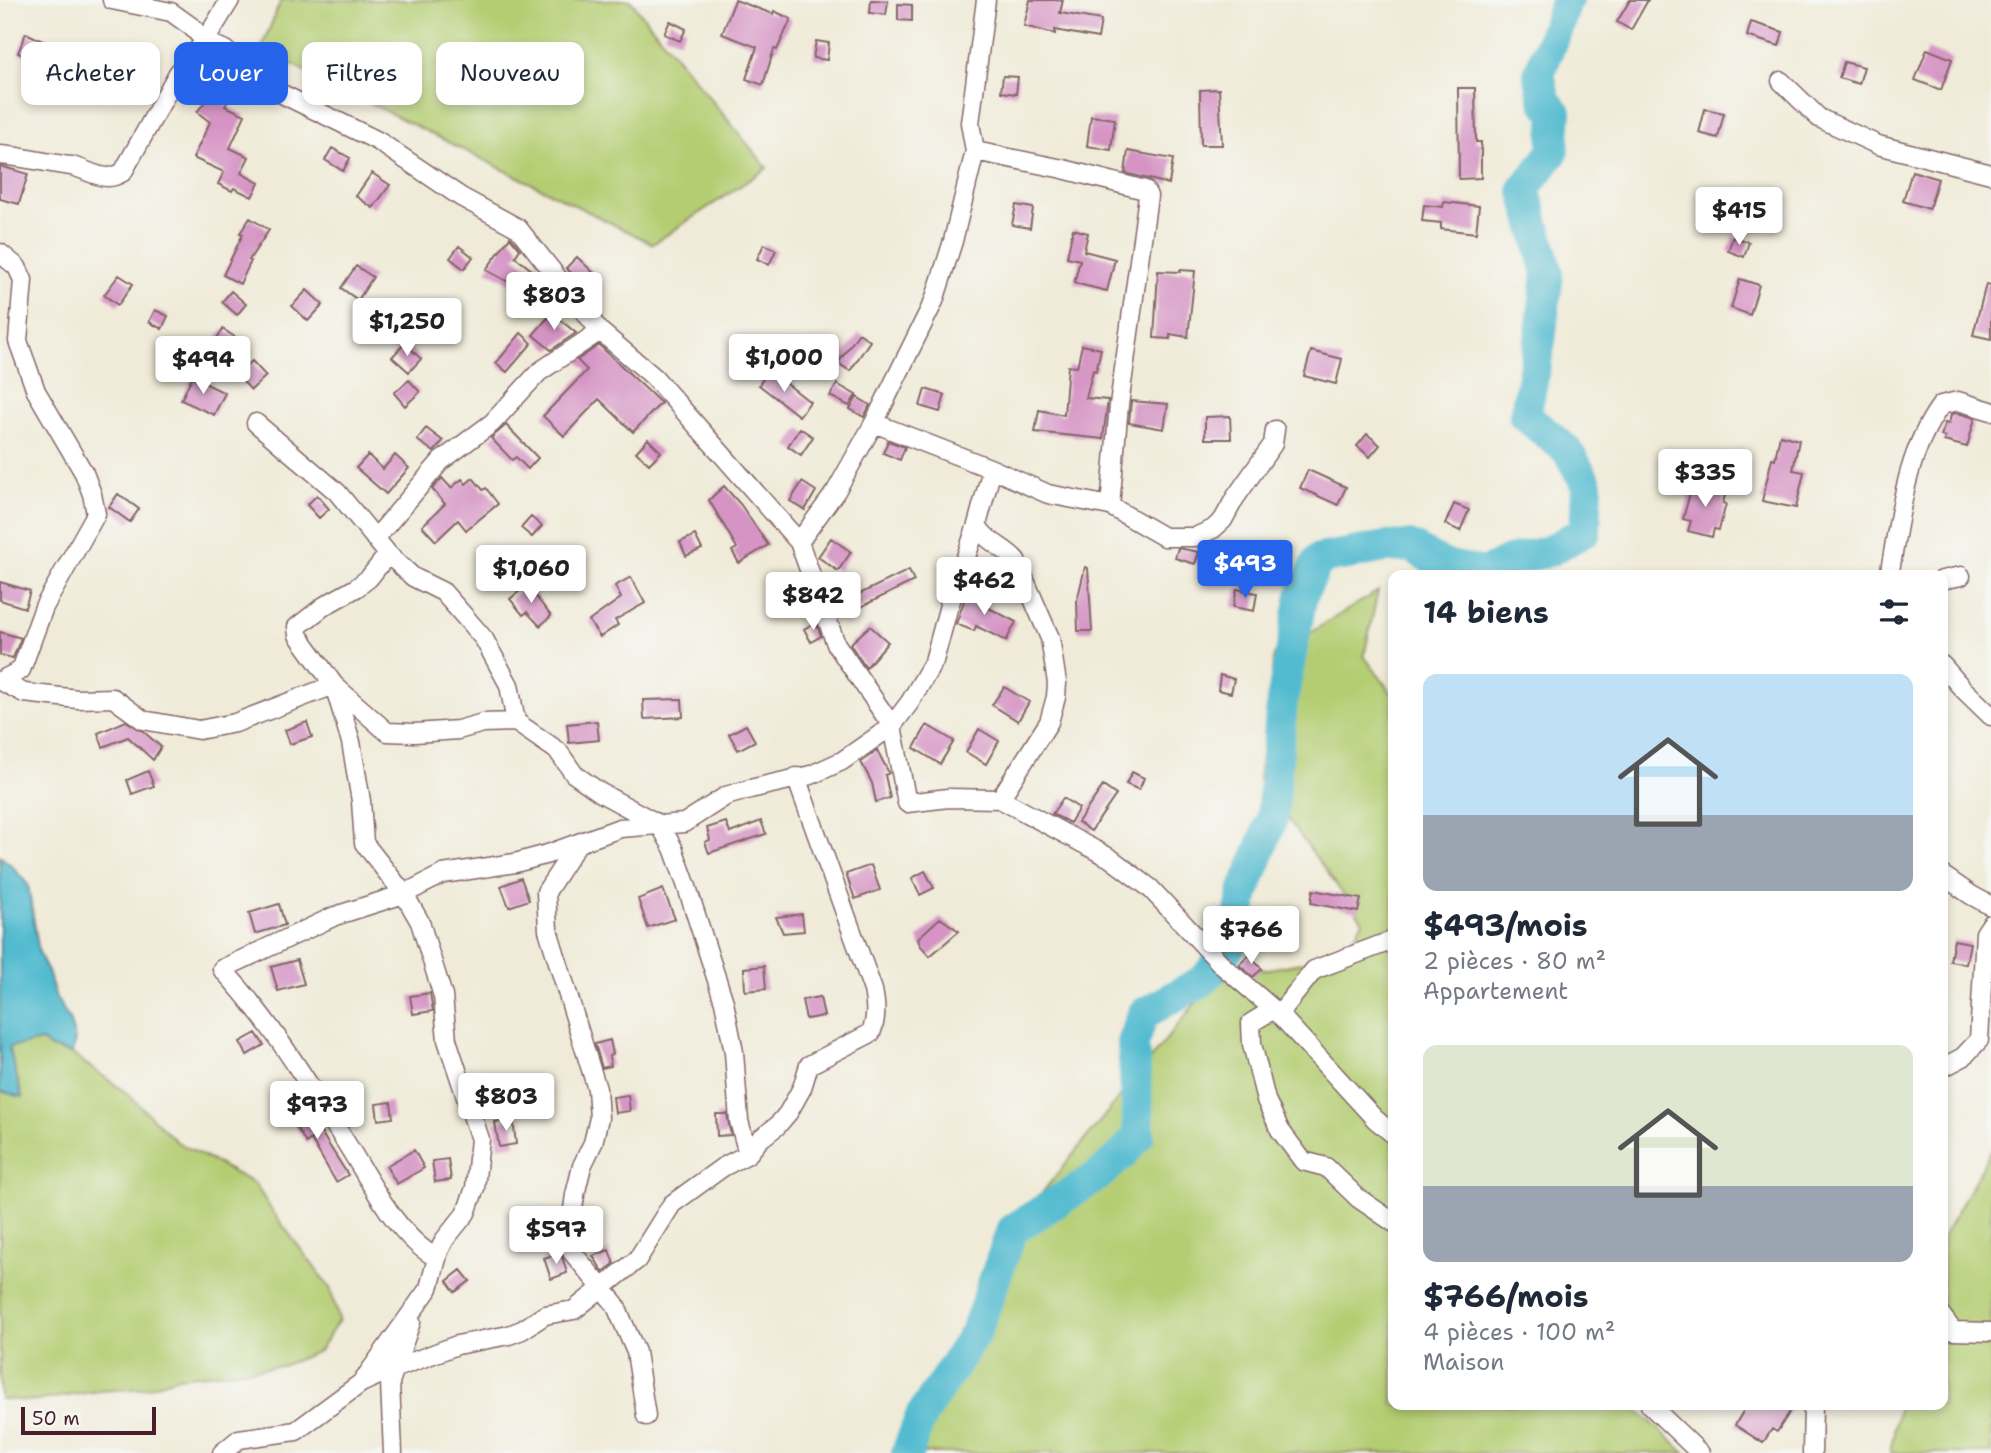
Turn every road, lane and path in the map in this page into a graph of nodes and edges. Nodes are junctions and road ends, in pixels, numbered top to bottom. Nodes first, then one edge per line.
1 (112, 0) edge
2 (230, 0) edge
3 (986, 0) edge
4 (205, 41) junction
5 (1781, 81) dead end
6 (975, 151) junction
7 (0, 155) edge
8 (1991, 174) edge
9 (0, 253) edge
10 (600, 331) junction
11 (1991, 411) edge
12 (256, 423) dead end
13 (874, 423) junction
14 (1275, 430) dead end
15 (992, 469) junction
16 (1110, 506) junction
17 (978, 525) junction
18 (375, 539) junction
19 (799, 542) junction
20 (388, 554) junction
21 (1890, 570) edge
22 (1961, 576) dead end
23 (1948, 579) edge
24 (1948, 672) edge
25 (0, 681) edge
26 (334, 685) junction
27 (1991, 716) edge
28 (516, 722) junction
29 (892, 726) junction
30 (796, 777) junction
31 (1000, 799) junction
32 (660, 825) junction
33 (578, 843) junction
34 (1948, 879) edge
35 (404, 894) junction
36 (1991, 906) edge
37 (1991, 924) edge
38 (1388, 942) edge
39 (1276, 1012) junction
40 (1948, 1065) edge
41 (1388, 1130) edge
42 (748, 1154) junction
43 (1388, 1219) edge
44 (437, 1258) junction
45 (601, 1289) junction
46 (413, 1312) junction
47 (1948, 1324) edge
48 (1991, 1332) edge
49 (396, 1368) junction
50 (361, 1383) junction
51 (1655, 1410) edge
52 (1812, 1410) edge
53 (646, 1416) dead end
54 (222, 1453) edge
55 (393, 1453) edge
56 (1700, 1453) edge
57 (1812, 1453) edge

1 - 4 street
2 - 4 street
3 - 6 street
4 - 7 street
4 - 10 street
5 - 8 street
6 - 13 street
6 - 16 street
9 - 25 street
10 - 18 street
10 - 19 street
11 - 21 street
12 - 18 street
13 - 15 street
13 - 19 street
14 - 16 street
15 - 16 street
15 - 17 street
17 - 29 street
17 - 31 street
18 - 20 street
19 - 29 street
20 - 26 street
20 - 28 street
22 - 23 street
24 - 27 street
25 - 26 street
26 - 28 street
26 - 35 street
28 - 32 street
29 - 30 street
29 - 31 street
30 - 32 street
30 - 42 street
31 - 39 street
32 - 33 street
32 - 42 street
33 - 35 street
33 - 45 street
34 - 36 street
35 - 44 street
35 - 44 street
37 - 40 street
38 - 39 street
39 - 41 street
39 - 43 street
42 - 45 street
44 - 46 street
45 - 49 street
45 - 53 street
46 - 49 street
46 - 50 street
47 - 48 street
49 - 50 street
49 - 55 street
50 - 54 street
51 - 56 street
52 - 57 street

